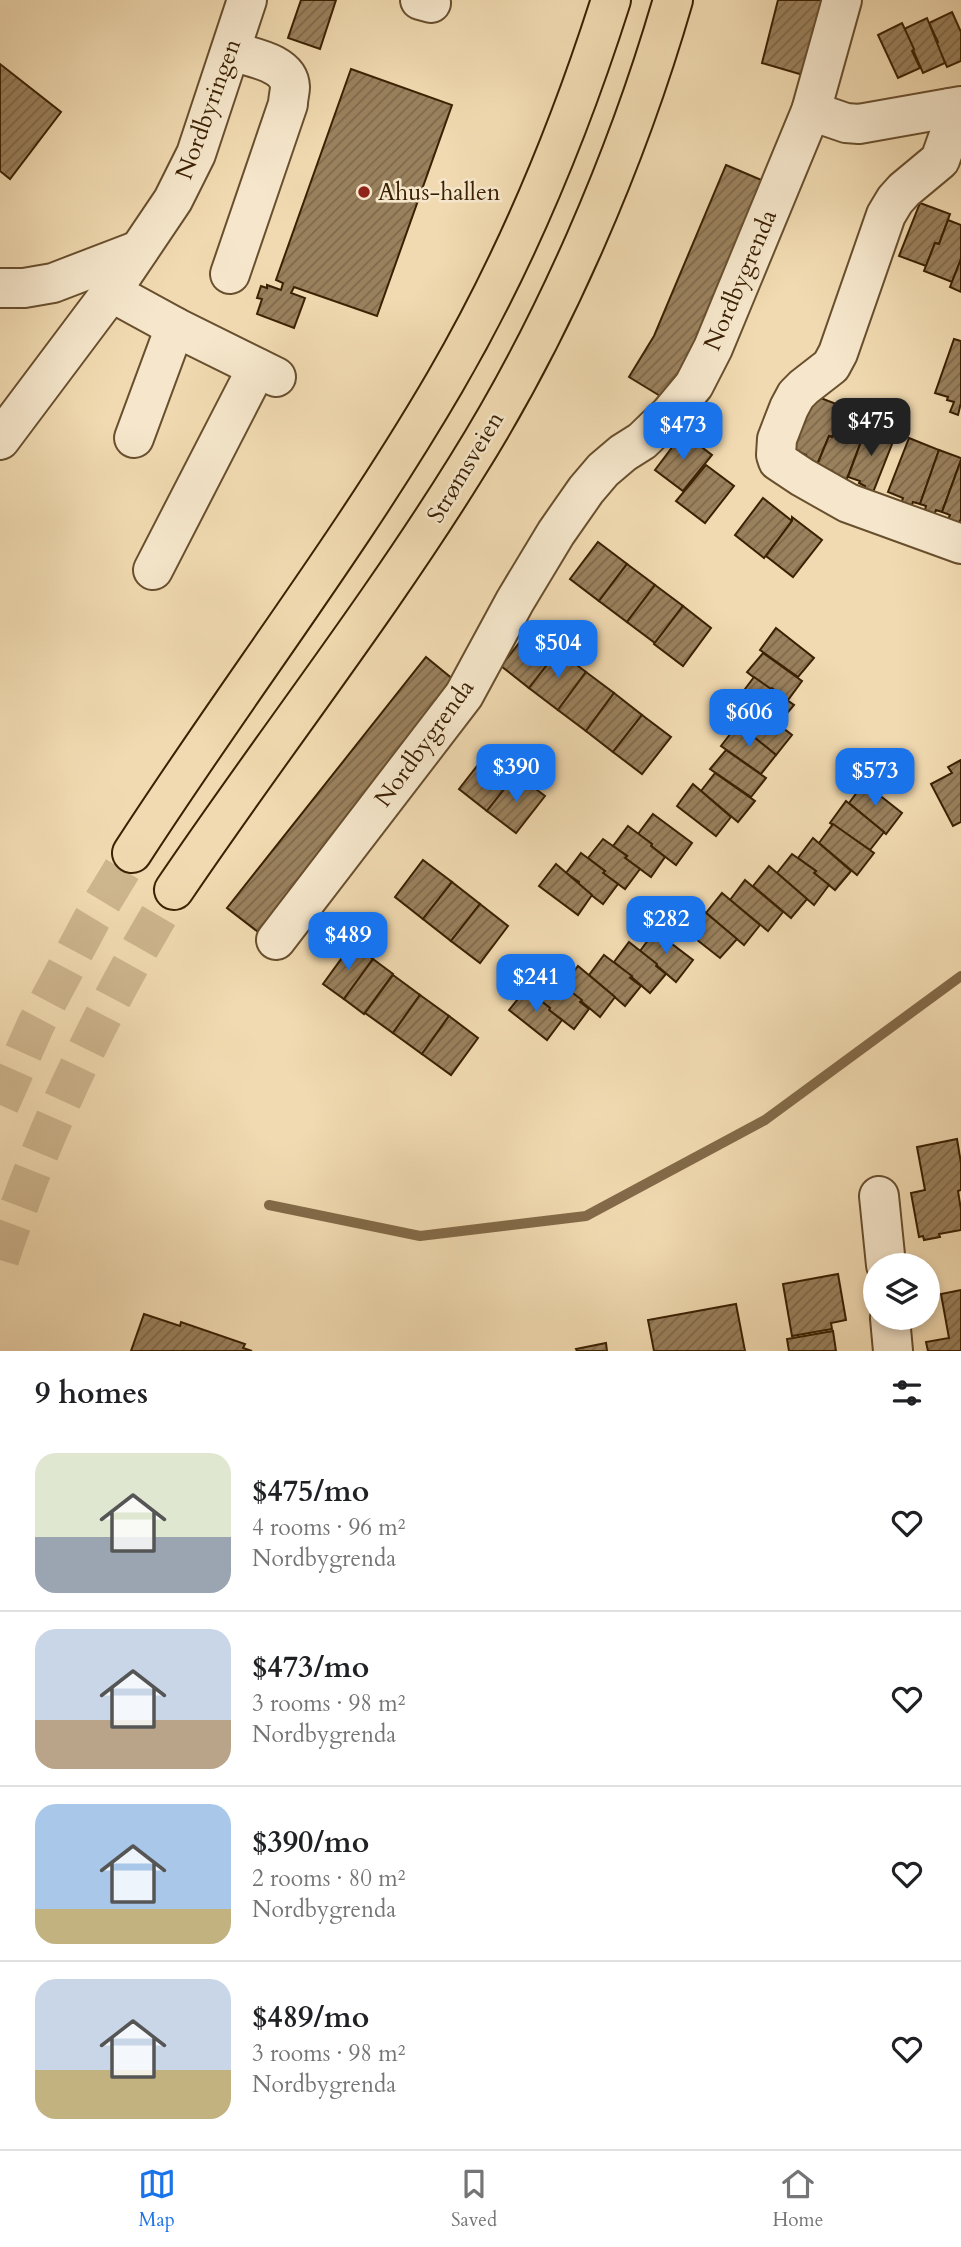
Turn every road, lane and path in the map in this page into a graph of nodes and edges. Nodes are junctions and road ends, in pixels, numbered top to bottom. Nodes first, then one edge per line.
1 (247, 0) edge
2 (611, 0) edge
3 (673, 0) edge
4 (842, 0) edge
5 (231, 51) junction
6 (955, 107) edge
7 (811, 111) junction
8 (951, 168) edge
9 (139, 250) junction
10 (230, 274) dead end
11 (0, 288) edge
12 (111, 292) junction
13 (175, 327) junction
14 (134, 438) dead end
15 (0, 440) edge
16 (961, 544) edge
17 (153, 570) dead end
18 (132, 853) tunnel mouth
19 (174, 890) tunnel mouth
20 (276, 940) dead end
21 (879, 1196) dead end
22 (885, 1253) edge
23 (891, 1330) edge
24 (893, 1351) edge

1 - 5 street, Nordbyringen
2 - 18 highway
3 - 19 highway, Strømsveien
4 - 7 street, Nordbygrenda
5 - 9 street, Nordbyringen
5 - 10 street
6 - 7 street
6 - 8 street
7 - 20 street, Nordbygrenda
8 - 16 street
9 - 11 street
9 - 12 street, Nordbyringen
12 - 13 street
12 - 15 street, Nordbyringen
13 - 14 street
13 - 17 street
21 - 22 street
23 - 24 street

